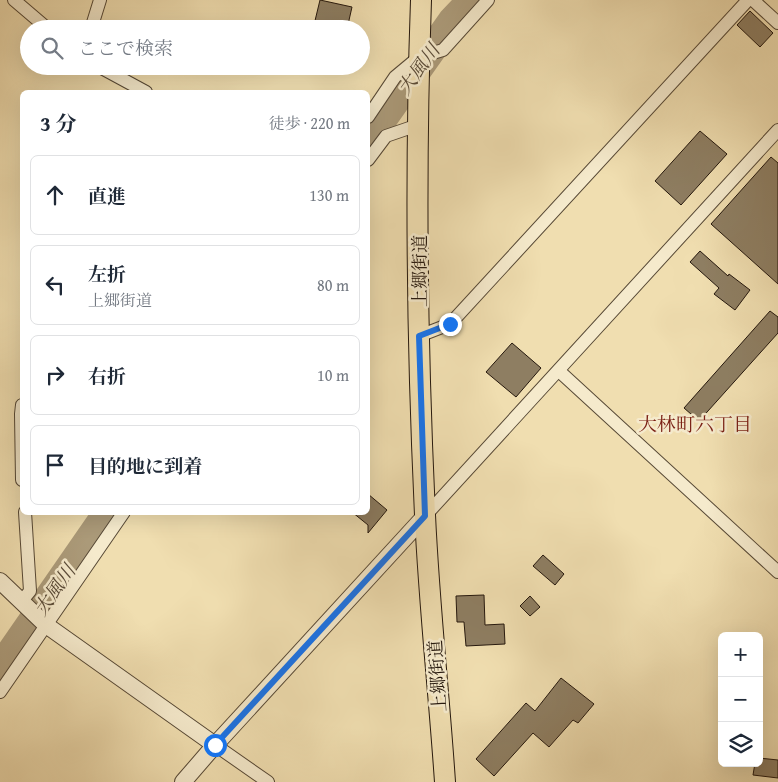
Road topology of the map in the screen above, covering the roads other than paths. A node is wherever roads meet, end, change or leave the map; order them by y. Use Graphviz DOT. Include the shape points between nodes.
graph roads {
  1 [pos="14,0"];
  2 [pos="100,0"];
  3 [pos="421,0"];
  4 [pos="488,0"];
  5 [pos="748,0"];
  6 [pos="753,0"];
  7 [pos="37,20"];
  8 [pos="94,20"];
  9 [pos="778,23"];
  10 [pos="419,57"];
  11 [pos="115,75"];
  12 [pos="142,90"];
  13 [pos="370,113"];
  14 [pos="418,125"];
  15 [pos="778,130"];
  16 [pos="370,157"];
  17 [pos="419,336"];
  18 [pos="559,371"];
  19 [pos="25,515"];
  20 [pos="122,515"];
  21 [pos="425,516"];
  22 [pos="778,572"];
  23 [pos="0,581"];
  24 [pos="21,602"];
  25 [pos="46,625"];
  26 [pos="0,692"];
  27 [pos="215,745"];
  28 [pos="183,782"];
  29 [pos="268,782"];
  30 [pos="445,782"];
  1 -- 7 [label="street"];
  2 -- 8 [label="street"];
  3 -- 10 [label="main road, 上郷街道"];
  4 -- 10 [label="street" via="443,50"];
  5 -- 17 [label="street" via="450,324"];
  6 -- 9 [label="street"];
  10 -- 13 [label="street" via="394,77"];
  10 -- 14 [label="main road, 上郷街道"];
  11 -- 12 [label="street"];
  14 -- 16 [label="street" via="386,136"];
  14 -- 17 [label="main road, 上郷街道"];
  15 -- 18 [label="street"];
  17 -- 21 [label="main road, 上郷街道"];
  18 -- 21 [label="street"];
  18 -- 22 [label="street"];
  19 -- 24 [label="street" via="30,591"];
  20 -- 25 [label="street"];
  21 -- 27 [label="street"];
  21 -- 30 [label="main road, 上郷街道"];
  23 -- 24 [label="street"];
  24 -- 25 [label="street"];
  25 -- 26 [label="street"];
  25 -- 27 [label="street"];
  27 -- 28 [label="street"];
  27 -- 29 [label="street"];
}
